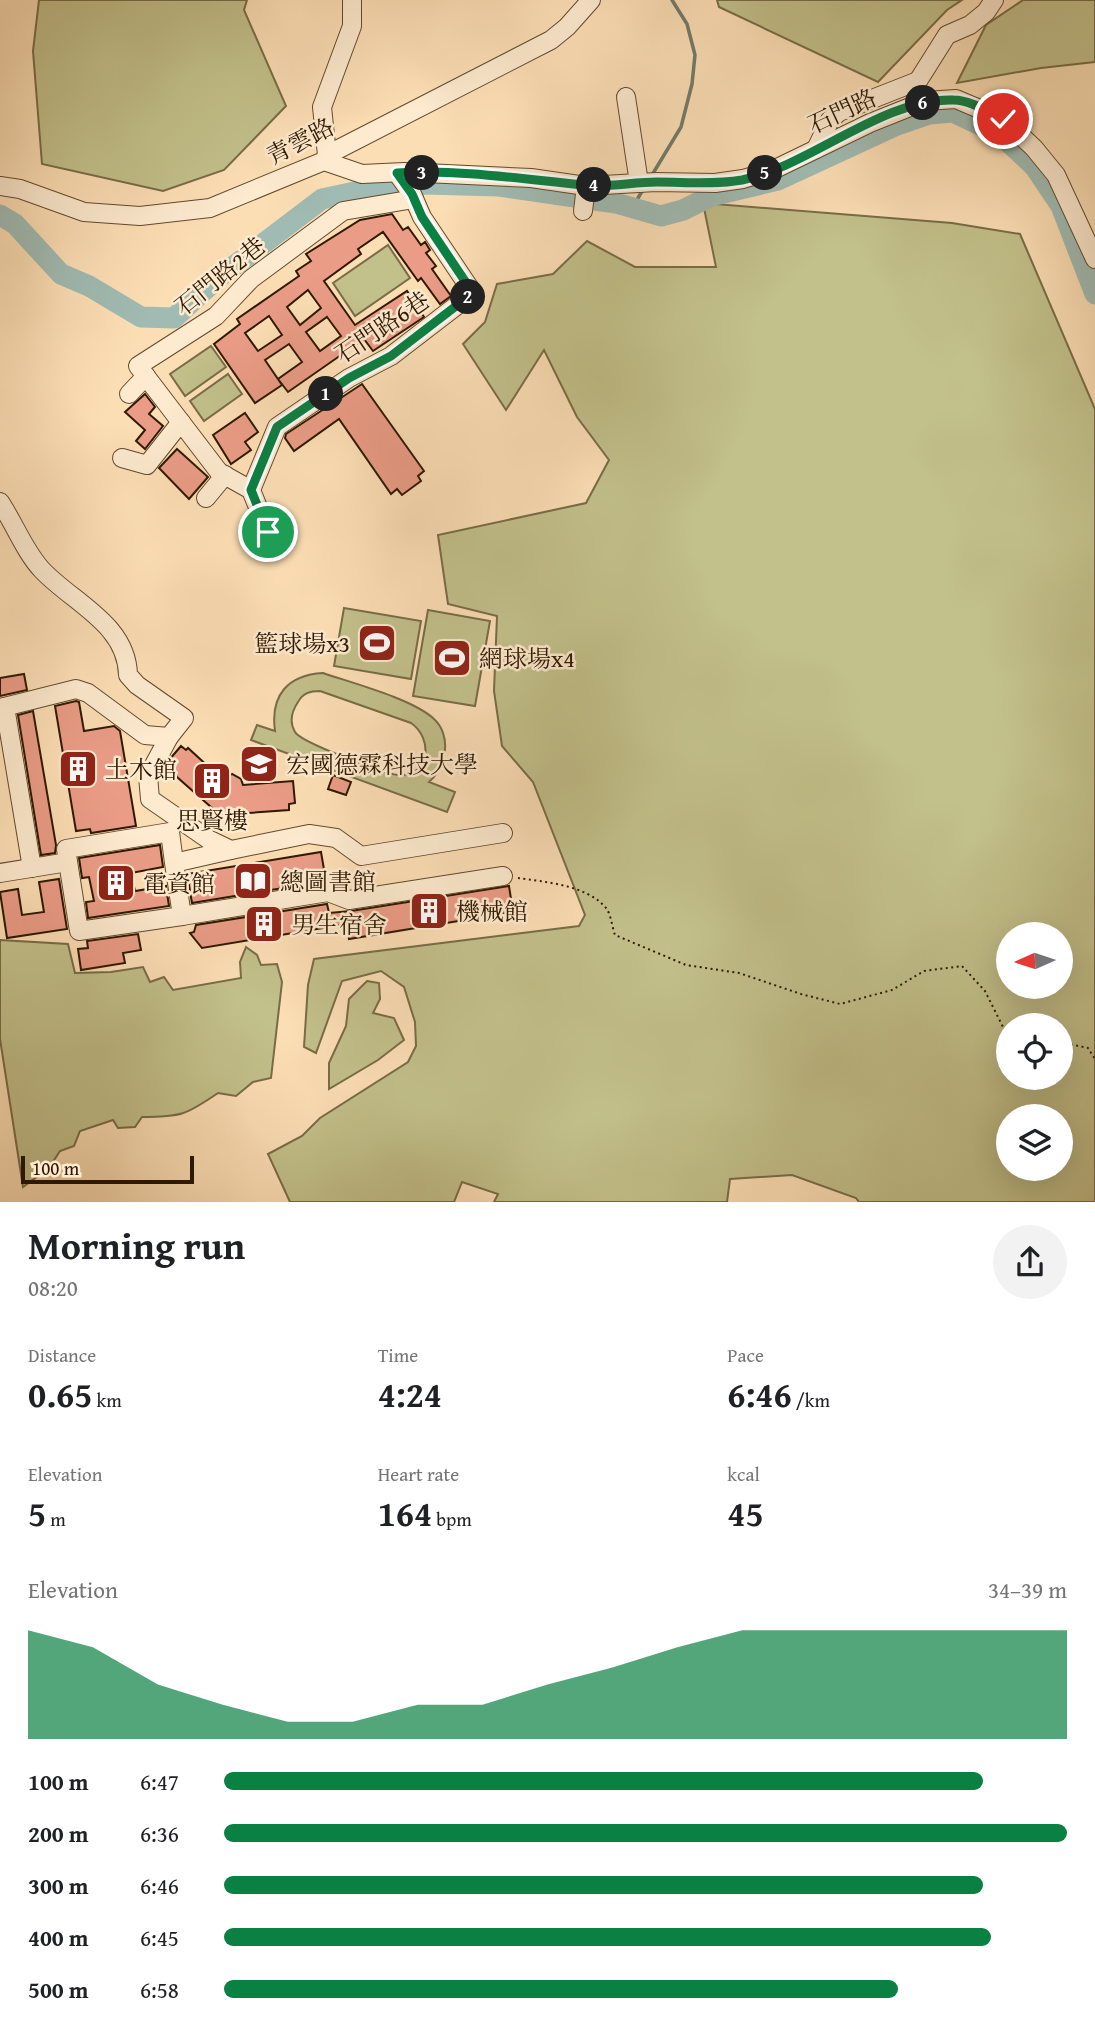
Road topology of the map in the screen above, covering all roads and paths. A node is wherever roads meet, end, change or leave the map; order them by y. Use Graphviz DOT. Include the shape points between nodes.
graph roads {
  1 [pos="352,0"];
  2 [pos="591,0"];
  3 [pos="994,0"];
  4 [pos="626,97"];
  5 [pos="816,149"];
  6 [pos="326,158"];
  7 [pos="397,173"];
  8 [pos="648,182"];
  9 [pos="586,186"];
  10 [pos="0,187"];
  11 [pos="413,196"];
  12 [pos="583,211"];
  13 [pos="1095,259"];
  14 [pos="146,376"];
  15 [pos="129,394"];
  16 [pos="181,422"];
  17 [pos="122,458"];
  18 [pos="225,475"];
  19 [pos="251,490"];
  20 [pos="206,498"];
  21 [pos="0,502"];
  22 [pos="268,532"];
  23 [pos="3,707"];
  24 [pos="169,737"];
  25 [pos="503,833"];
  26 [pos="231,850"];
  27 [pos="68,862"];
  28 [pos="174,863"];
  29 [pos="32,868"];
  30 [pos="0,873"];
  31 [pos="503,876"];
  32 [pos="182,916"];
  33 [pos="996,1013"];
  34 [pos="1073,1045"];
  35 [pos="1095,1059"];
  1 -- 6 [label="street" via="352,26 323,107"];
  2 -- 6 [label="street, 青雲路" via="551,40"];
  3 -- 5 [label="street" via="978,18 947,35 918,81 839,113 830,120"];
  4 -- 8 [label="street"];
  5 -- 8 [label="street, 石門路" via="743,179"];
  5 -- 13 [label="street, 石門路" via="925,102 956,100 981,109 1003,119 1056,175"];
  6 -- 7 [label="street, 石門路" via="362,174"];
  6 -- 10 [label="street, 青雲路" via="210,208 140,216 84,212 20,189"];
  7 -- 9 [label="street, 石門路" via="531,178"];
  7 -- 11 [label="street"];
  8 -- 9 [label="street, 石門路"];
  9 -- 12 [label="street"];
  11 -- 14 [label="street, 石門路2巷" via="343,211 251,279 216,316 138,366"];
  11 -- 19 [label="street, 石門路6巷" via="473,293 391,356 349,378 277,427"];
  14 -- 15 [label="street"];
  14 -- 16 [label="street"];
  16 -- 17 [label="street" via="147,465"];
  16 -- 18 [label="street"];
  18 -- 19 [label="street"];
  18 -- 20 [label="street"];
  19 -- 22 [label="street"];
  21 -- 24 [label="street" via="41,569 104,623 122,645 128,675 184,718"];
  23 -- 24 [label="street" via="76,690 88,693 145,735"];
  23 -- 29 [label="street"];
  24 -- 26 [label="street" via="148,776 150,799"];
  25 -- 26 [label="street" via="361,856 336,838 309,834"];
  26 -- 28 [label="street"];
  27 -- 28 [label="street" via="66,849 170,832"];
  27 -- 29 [label="street"];
  27 -- 32 [label="street" via="79,931"];
  28 -- 32 [label="street"];
  29 -- 30 [label="street"];
  31 -- 32 [label="street" via="349,900 328,892"];
  31 -- 33 [label="path" via="562,885 588,896 607,909 614,935 686,965 738,973 840,1004 892,990 924,971 962,966 985,991"];
  34 -- 35 [label="path" via="1088,1048"];
}
